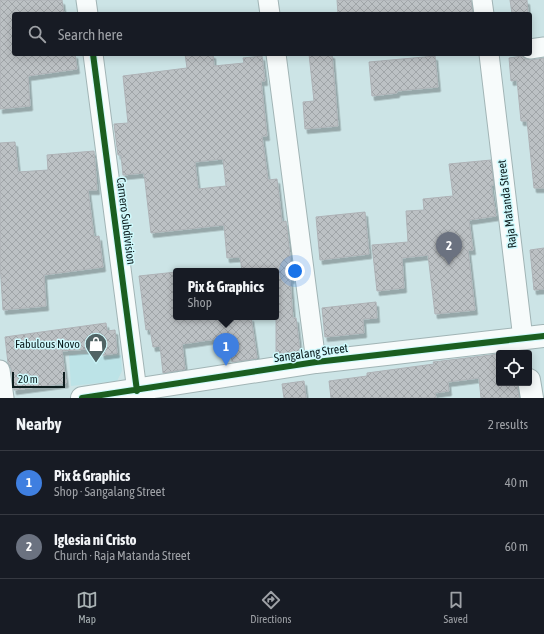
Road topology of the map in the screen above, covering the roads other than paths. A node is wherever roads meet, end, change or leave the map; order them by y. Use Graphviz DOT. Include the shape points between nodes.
graph roads {
  1 [pos="86,0"];
  2 [pos="268,0"];
  3 [pos="482,0"];
  4 [pos="88,12"];
  5 [pos="270,12"];
  6 [pos="484,12"];
  7 [pos="544,47"];
  8 [pos="532,49"];
  9 [pos="93,56"];
  10 [pos="276,56"];
  11 [pos="493,56"];
  12 [pos="531,343"];
  13 [pos="316,362"];
  14 [pos="0,370"];
  15 [pos="530,386"];
  16 [pos="137,390"];
  17 [pos="4,398"];
  18 [pos="82,398"];
  19 [pos="532,398"];
  1 -- 4 [label="street"];
  2 -- 5 [label="street"];
  3 -- 6 [label="street"];
  7 -- 8 [label="street"];
  9 -- 16 [label="street, Carnero Subdivision"];
  10 -- 13 [label="street"];
  11 -- 12 [label="street, Raja Matanda Street"];
  12 -- 13 [label="street, Sangalang Street"];
  13 -- 16 [label="street, Sangalang Street"];
  14 -- 17 [label="street"];
  15 -- 19 [label="street"];
  16 -- 18 [label="street, Sangalang Street"];
}
